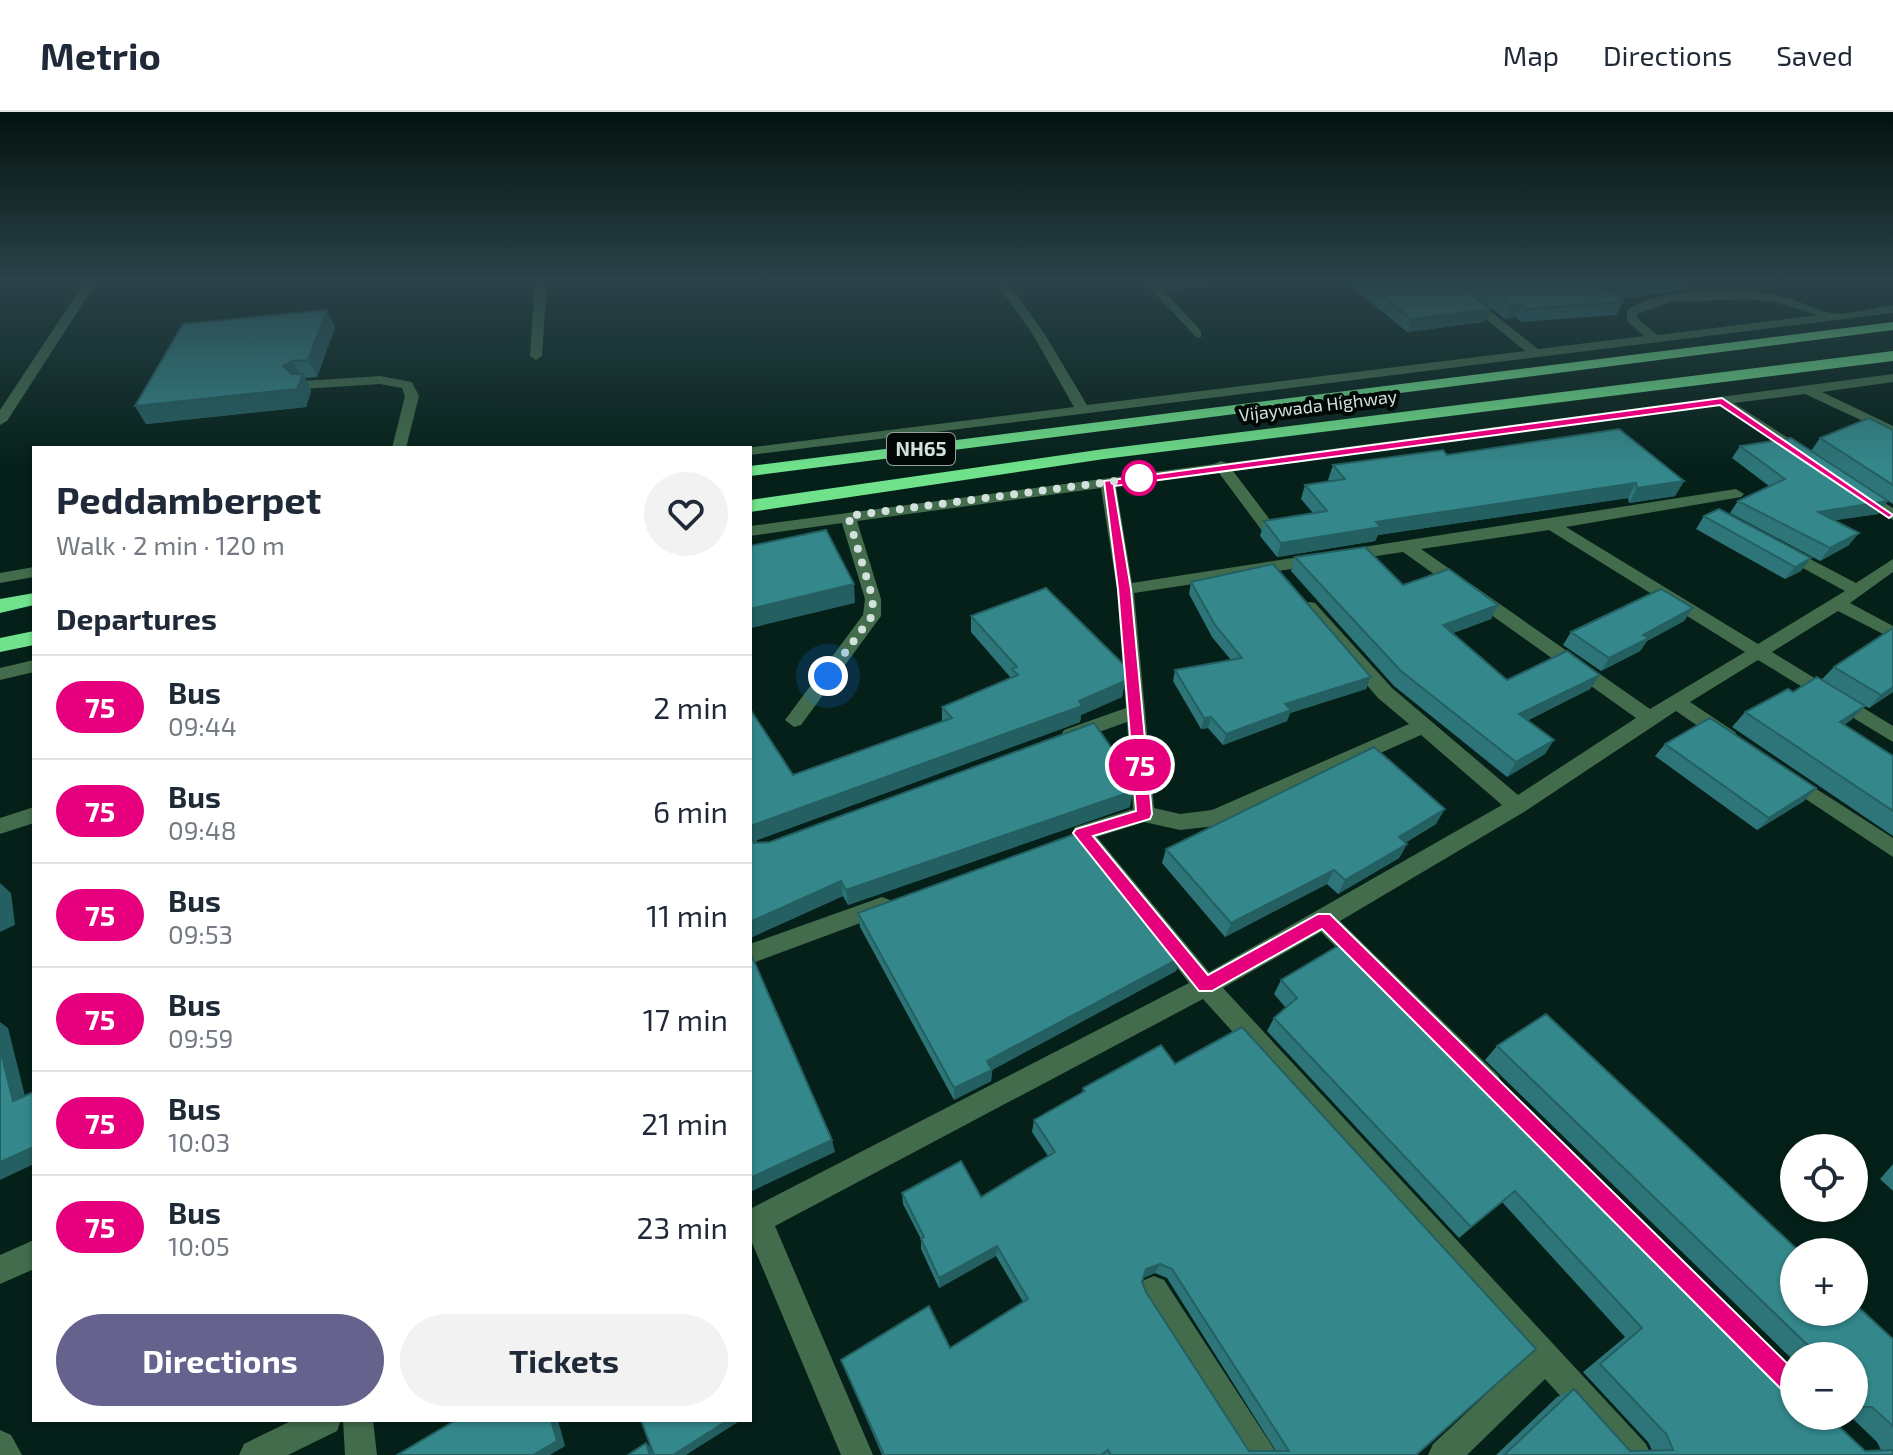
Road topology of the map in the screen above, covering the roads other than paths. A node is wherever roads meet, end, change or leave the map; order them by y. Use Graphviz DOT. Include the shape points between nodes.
graph roads {
  1 [pos="51,343"];
  2 [pos="537,343"];
  3 [pos="1044,343"];
  4 [pos="1522,343"];
  5 [pos="1611,343"];
  6 [pos="1762,343"];
  7 [pos="1535,353"];
  8 [pos="536,356"];
  9 [pos="1893,356"];
  10 [pos="1893,378"];
  11 [pos="302,385"];
  12 [pos="1808,390"];
  13 [pos="1722,402"];
  14 [pos="1081,407"];
  15 [pos="0,421"];
  16 [pos="1893,431"];
  17 [pos="400,446"];
  18 [pos="752,451"];
  19 [pos="1816,463"];
  20 [pos="1221,465"];
  21 [pos="752,471"];
  22 [pos="1108,483"];
  23 [pos="1855,489"];
  24 [pos="1736,494"];
  25 [pos="1691,502"];
  26 [pos="752,506"];
  27 [pos="1893,515"];
  28 [pos="848,516"];
  29 [pos="1718,517"];
  30 [pos="1553,526"];
  31 [pos="1269,529"];
  32 [pos="752,531"];
  33 [pos="1404,545"];
  34 [pos="1774,546"];
  35 [pos="1272,564"];
  36 [pos="1893,564"];
  37 [pos="32,572"];
  38 [pos="0,578"];
  39 [pos="1125,589"];
  40 [pos="1847,597"];
  41 [pos="32,599"];
  42 [pos="0,606"];
  43 [pos="1893,633"];
  44 [pos="32,638"];
  45 [pos="0,645"];
  46 [pos="1758,654"];
  47 [pos="32,666"];
  48 [pos="0,674"];
  49 [pos="1678,703"];
  50 [pos="1135,712"];
  51 [pos="1650,718"];
  52 [pos="794,720"];
  53 [pos="1423,726"];
  54 [pos="1893,735"];
  55 [pos="1046,745"];
  56 [pos="1741,746"];
  57 [pos="1767,763"];
  58 [pos="1517,806"];
  59 [pos="1144,814"];
  60 [pos="32,816"];
  61 [pos="0,826"];
  62 [pos="1893,849"];
  63 [pos="909,896"];
  64 [pos="1324,920"];
  65 [pos="752,953"];
  66 [pos="1206,986"];
  67 [pos="1503,1097"];
  68 [pos="755,1222"];
  69 [pos="32,1255"];
  70 [pos="0,1270"];
  71 [pos="1154,1290"];
  72 [pos="1546,1358"];
  73 [pos="322,1422"];
  74 [pos="358,1422"];
  75 [pos="0,1446"];
  76 [pos="6,1455"];
  77 [pos="255,1455"];
  78 [pos="361,1455"];
  79 [pos="857,1455"];
  80 [pos="1262,1455"];
  81 [pos="1444,1455"];
  82 [pos="1635,1455"];
  1 -- 15 [label="street"];
  2 -- 8 [label="street"];
  3 -- 14 [label="street"];
  4 -- 7 [label="street"];
  5 -- 7 [label="street"];
  6 -- 21 [label="highway, Vijaywada Highway / NH65"];
  7 -- 14 [label="street"];
  9 -- 26 [label="highway, Vijaywada Highway / NH65" via="1104,454"];
  10 -- 12 [label="street"];
  11 -- 17 [label="street" via="380,380 407,385 412,396"];
  12 -- 13 [label="street"];
  12 -- 16 [label="street"];
  13 -- 19 [label="street"];
  13 -- 20 [label="street"];
  14 -- 18 [label="street"];
  20 -- 22 [label="street"];
  20 -- 31 [label="street"];
  22 -- 28 [label="street"];
  22 -- 39 [label="street"];
  23 -- 27 [label="street"];
  24 -- 25 [label="street"];
  25 -- 29 [label="street"];
  25 -- 30 [label="street"];
  28 -- 32 [label="street"];
  28 -- 52 [label="street" via="873,599 872,616"];
  30 -- 33 [label="street"];
  30 -- 46 [label="street"];
  33 -- 35 [label="street"];
  33 -- 51 [label="street"];
  34 -- 40 [label="street"];
  35 -- 39 [label="street"];
  35 -- 53 [label="street" via="1385,693"];
  36 -- 40 [label="street"];
  37 -- 38 [label="street"];
  39 -- 50 [label="street"];
  40 -- 43 [label="street"];
  40 -- 46 [label="street"];
  41 -- 42 [label="highway"];
  44 -- 45 [label="highway"];
  46 -- 49 [label="street"];
  46 -- 54 [label="street"];
  47 -- 48 [label="street"];
  49 -- 51 [label="street"];
  49 -- 56 [label="street"];
  50 -- 55 [label="street"];
  50 -- 59 [label="street"];
  51 -- 58 [label="street"];
  53 -- 58 [label="street"];
  53 -- 59 [label="street" via="1215,818 1180,822"];
  57 -- 62 [label="street"];
  58 -- 64 [label="street"];
  59 -- 66 [label="street" via="1074,836"];
  60 -- 61 [label="street"];
  63 -- 65 [label="street"];
  64 -- 66 [label="street"];
  64 -- 67 [label="street"];
  66 -- 68 [label="street"];
  66 -- 72 [label="street"];
  68 -- 79 [label="street"];
  69 -- 70 [label="street"];
  71 -- 80 [label="street"];
  72 -- 81 [label="street"];
  72 -- 82 [label="street"];
  73 -- 77 [label="street"];
  74 -- 78 [label="street"];
  75 -- 76 [label="street"];
}
